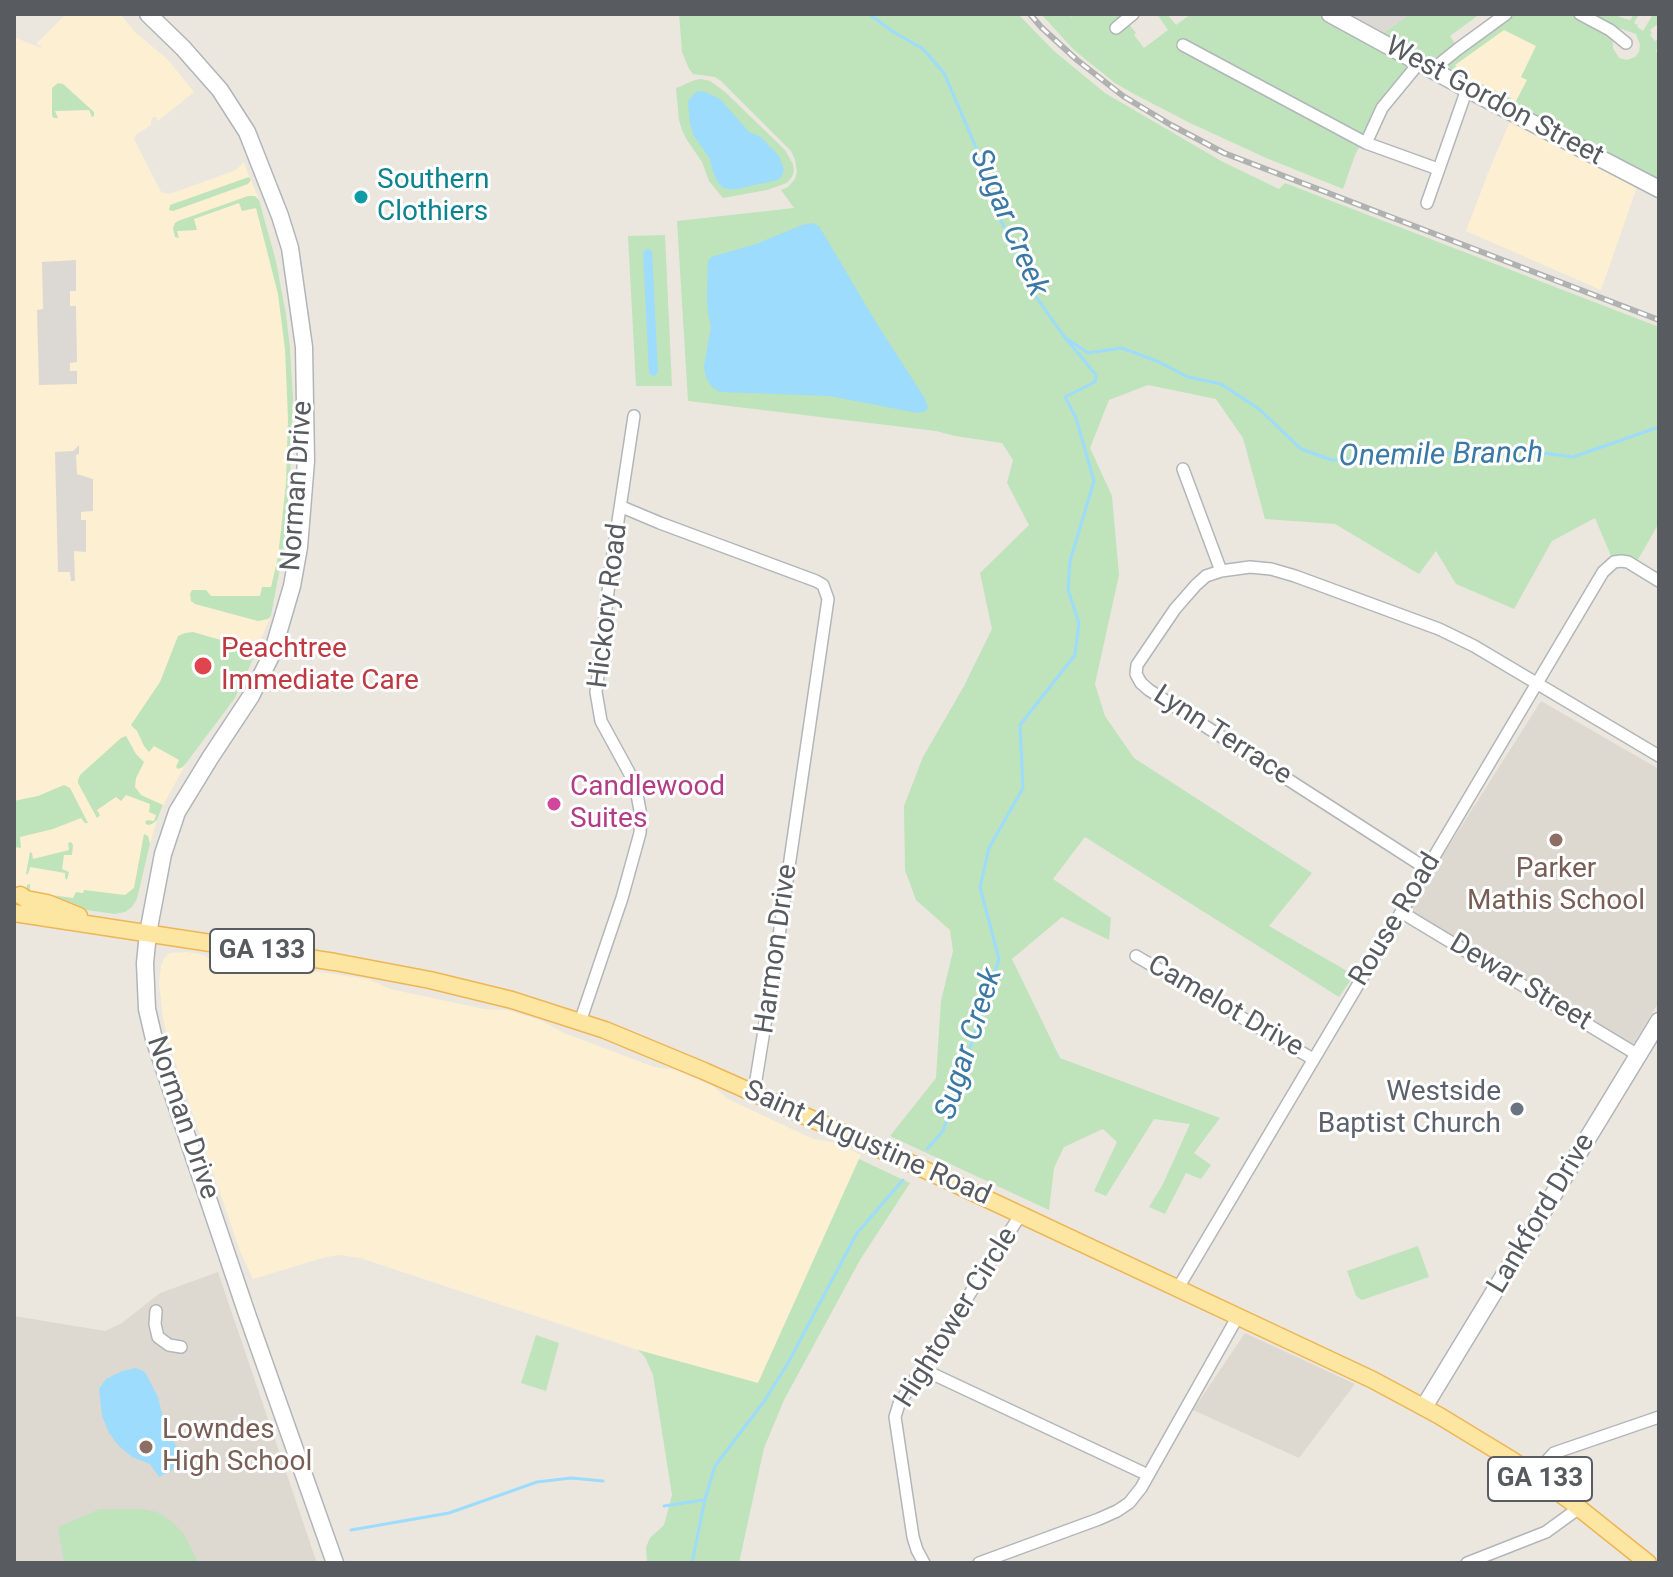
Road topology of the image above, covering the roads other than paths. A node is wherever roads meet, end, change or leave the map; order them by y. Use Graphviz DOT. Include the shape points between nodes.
graph roads {
  1 [pos="148,14"];
  2 [pos="1133,14"];
  3 [pos="1506,14"];
  4 [pos="1580,14"];
  5 [pos="1337,15"];
  6 [pos="1116,28"];
  7 [pos="1626,43"];
  8 [pos="1183,45"];
  9 [pos="1426,66"];
  10 [pos="1467,89"];
  11 [pos="1366,143"];
  12 [pos="1438,169"];
  13 [pos="1659,189"];
  14 [pos="1427,203"];
  15 [pos="634,416"];
  16 [pos="1183,469"];
  17 [pos="622,507"];
  18 [pos="1221,571"];
  19 [pos="1659,581"];
  20 [pos="1538,683"];
  21 [pos="1659,756"];
  22 [pos="798,806"];
  23 [pos="1427,869"];
  24 [pos="20,895"];
  25 [pos="1401,912"];
  26 [pos="14,913"];
  27 [pos="103,926"];
  28 [pos="148,933"];
  29 [pos="1136,956"];
  30 [pos="1659,1021"];
  31 [pos="580,1022"];
  32 [pos="1638,1055"];
  33 [pos="1313,1059"];
  34 [pos="754,1092"];
  35 [pos="1021,1214"];
  36 [pos="1178,1288"];
  37 [pos="156,1311"];
  38 [pos="1238,1316"];
  39 [pos="181,1347"];
  40 [pos="922,1369"];
  41 [pos="1424,1407"];
  42 [pos="1659,1417"];
  43 [pos="1148,1475"];
  44 [pos="1534,1475"];
  45 [pos="1579,1508"];
  46 [pos="335,1563"];
  47 [pos="924,1563"];
  48 [pos="979,1563"];
  49 [pos="1467,1563"];
  50 [pos="1648,1563"];
  1 -- 28 [label="street, Norman Drive" via="224,96 247,132 280,216 290,248 304,347 306,461 299,547 272,654 177,812"];
  2 -- 6 [label="street"];
  3 -- 9 [label="street"];
  4 -- 7 [label="street"];
  5 -- 9 [label="street, West Gordon Street"];
  8 -- 11 [label="street"];
  9 -- 10 [label="street, West Gordon Street"];
  9 -- 11 [label="street" via="1382,108"];
  10 -- 12 [label="street"];
  10 -- 13 [label="street, West Gordon Street"];
  11 -- 12 [label="street"];
  12 -- 14 [label="street"];
  15 -- 17 [label="street, Hickory Road"];
  16 -- 18 [label="street"];
  17 -- 22 [label="street, Hickory Road" via="823,585 828,599"];
  17 -- 31 [label="street, Hickory Road" via="596,692 601,721 636,789 640,833"];
  18 -- 20 [label="street" via="1250,567 1295,576 1439,629"];
  18 -- 23 [label="street, Lynn Terrace" via="1206,576 1175,609 1137,665 1141,683"];
  19 -- 20 [label="street, Rouse Road" via="1628,562 1614,562"];
  20 -- 21 [label="street"];
  20 -- 23 [label="street, Rouse Road"];
  22 -- 34 [label="street, Harmon Drive"];
  23 -- 25 [label="street, Rouse Road"];
  24 -- 27 [label="main road"];
  25 -- 32 [label="street, Dewar Street"];
  25 -- 33 [label="street, Rouse Road"];
  26 -- 27 [label="main road, Saint Augustine Road / GA 133"];
  27 -- 28 [label="main road, Saint Augustine Road / GA 133"];
  28 -- 31 [label="main road, Saint Augustine Road / GA 133" via="430,980"];
  28 -- 46 [label="street, Norman Drive" via="145,986 154,1039"];
  29 -- 33 [label="street, Camelot Drive"];
  30 -- 32 [label="street, Lankford Drive"];
  31 -- 34 [label="main road, Saint Augustine Road / GA 133"];
  32 -- 41 [label="street, Lankford Drive"];
  33 -- 36 [label="street, Rouse Road"];
  34 -- 35 [label="main road, Saint Augustine Road / GA 133"];
  35 -- 36 [label="main road, Saint Augustine Road / GA 133"];
  35 -- 40 [label="street, Hightower Circle"];
  36 -- 38 [label="main road, Saint Augustine Road / GA 133"];
  37 -- 39 [label="street" via="158,1337"];
  38 -- 41 [label="main road, Saint Augustine Road / GA 133"];
  38 -- 43 [label="street"];
  40 -- 43 [label="street"];
  40 -- 47 [label="street, Hightower Circle" via="895,1417 911,1526"];
  41 -- 44 [label="main road, Saint Augustine Road / GA 133"];
  42 -- 44 [label="street" via="1554,1453"];
  43 -- 48 [label="street" via="1117,1511"];
  44 -- 45 [label="main road, Saint Augustine Road / GA 133"];
  45 -- 49 [label="street" via="1546,1532"];
  45 -- 50 [label="main road, Saint Augustine Road / GA 133"];
}
